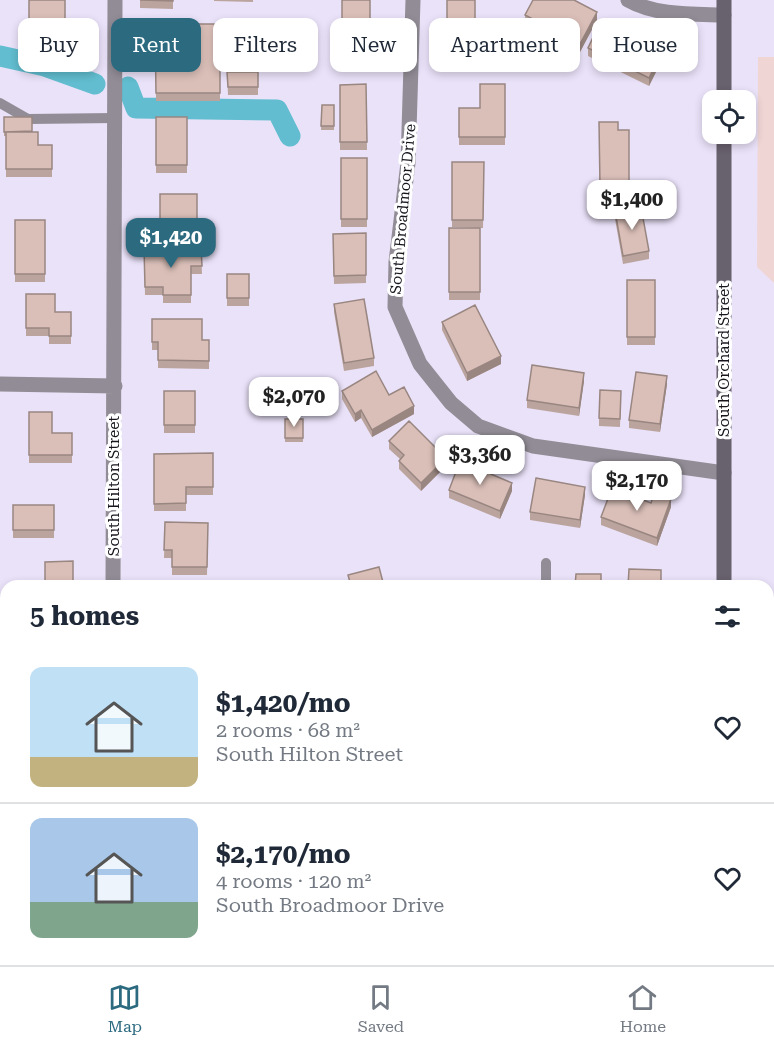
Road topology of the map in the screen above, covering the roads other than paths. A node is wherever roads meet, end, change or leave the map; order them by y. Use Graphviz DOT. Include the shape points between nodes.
graph roads {
  1 [pos="115,0"];
  2 [pos="413,0"];
  3 [pos="628,0"];
  4 [pos="724,7"];
  5 [pos="724,90"];
  6 [pos="0,103"];
  7 [pos="115,118"];
  8 [pos="724,144"];
  9 [pos="0,384"];
  10 [pos="115,386"];
  11 [pos="724,473"];
  12 [pos="546,563"];
  13 [pos="113,580"];
  14 [pos="546,580"];
  15 [pos="724,580"];
  1 -- 7 [label="street, South Hilton Street"];
  2 -- 11 [label="street, South Broadmoor Drive" via="408,163 396,262 395,307 420,364 450,403 478,426 533,446"];
  3 -- 4 [label="street" via="669,12"];
  4 -- 5 [label="main road"];
  6 -- 7 [label="lane" via="27,119"];
  7 -- 10 [label="street, South Hilton Street"];
  8 -- 11 [label="main road, South Orchard Street"];
  9 -- 10 [label="street"];
  10 -- 13 [label="street, South Hilton Street"];
  11 -- 15 [label="main road, South Orchard Street"];
  12 -- 14 [label="lane"];
}
